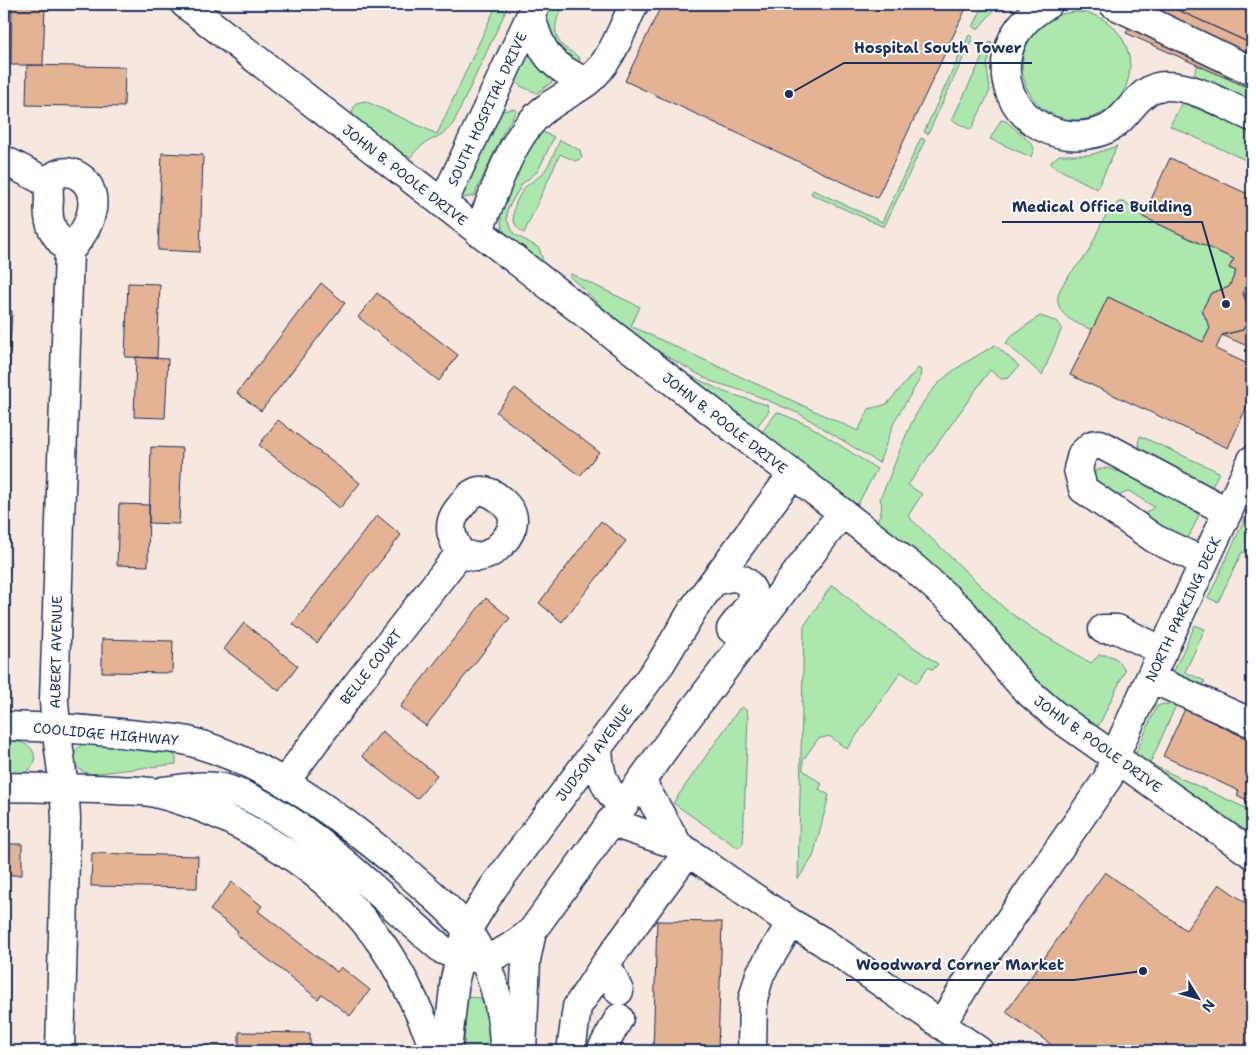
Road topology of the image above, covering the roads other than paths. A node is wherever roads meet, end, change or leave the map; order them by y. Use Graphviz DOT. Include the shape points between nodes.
graph roads {
  1 [pos="185,4"];
  2 [pos="634,4"];
  3 [pos="1048,4"];
  4 [pos="1113,4"];
  5 [pos="534,10"];
  6 [pos="1252,71"];
  7 [pos="586,82"];
  8 [pos="1252,117"];
  9 [pos="4,160"];
  10 [pos="50,184"];
  11 [pos="442,203"];
  12 [pos="478,232"];
  13 [pos="69,252"];
  14 [pos="1252,460"];
  15 [pos="792,475"];
  16 [pos="1228,512"];
  17 [pos="841,514"];
  18 [pos="460,553"];
  19 [pos="1204,562"];
  20 [pos="713,582"];
  21 [pos="1157,664"];
  22 [pos="1252,723"];
  23 [pos="4,726"];
  24 [pos="55,727"];
  25 [pos="670,741"];
  26 [pos="598,746"];
  27 [pos="1114,758"];
  28 [pos="640,781"];
  29 [pos="285,782"];
  30 [pos="4,787"];
  31 [pos="65,787"];
  32 [pos="154,793"];
  33 [pos="616,814"];
  34 [pos="683,848"];
  35 [pos="1252,854"];
  36 [pos="792,923"];
  37 [pos="467,930"];
  38 [pos="532,931"];
  39 [pos="471,958"];
  40 [pos="606,962"];
  41 [pos="619,991"];
  42 [pos="619,1018"];
  43 [pos="941,1025"];
  44 [pos="60,1051"];
  45 [pos="435,1051"];
  46 [pos="447,1051"];
  47 [pos="504,1051"];
  48 [pos="522,1051"];
  49 [pos="574,1051"];
  50 [pos="600,1051"];
  51 [pos="752,1051"];
  52 [pos="978,1051"];
  1 -- 11 [label="street, JOHN B. POOLE DRIVE"];
  2 -- 7 [label="street" via="607,60"];
  3 -- 8 [label="street" via="1027,17 1012,40 1005,64 1008,87 1034,124 1055,134 1082,136 1108,128 1128,112 1138,98 1151,89 1165,86 1186,88"];
  4 -- 6 [label="street"];
  5 -- 7 [label="street, SOUTH HOSPITAL DRIVE" via="536,36 546,56 562,71"];
  5 -- 11 [label="street, SOUTH HOSPITAL DRIVE"];
  7 -- 12 [label="street" via="544,109 520,138"];
  9 -- 10 [label="street"];
  10 -- 13 [label="street" via="50,221"];
  10 -- 13 [label="street" via="58,175 73,173 81,176 91,188 89,221"];
  11 -- 12 [label="street, JOHN B. POOLE DRIVE"];
  12 -- 15 [label="street, JOHN B. POOLE DRIVE"];
  13 -- 24 [label="street, ALBERT AVENUE"];
  14 -- 16 [label="street, NORTH PARKING DECK"];
  15 -- 17 [label="street, JOHN B. POOLE DRIVE"];
  15 -- 20 [label="street, JUDSON AVENUE"];
  16 -- 19 [label="street, NORTH PARKING DECK"];
  16 -- 19 [label="street" via="1100,444 1092,445 1082,454 1078,469 1084,489 1155,539"];
  17 -- 25 [label="street"];
  17 -- 27 [label="street, JOHN B. POOLE DRIVE" via="939,590 980,631 1025,688 1055,715"];
  18 -- 29 [label="street, BELLE COURT"];
  19 -- 21 [label="street, NORTH PARKING DECK"];
  20 -- 25 [label="street" via="738,577 749,584 753,597 689,686"];
  20 -- 26 [label="street, JUDSON AVENUE" via="661,663"];
  21 -- 22 [label="street"];
  21 -- 27 [label="street, NORTH PARKING DECK"];
  23 -- 24 [label="street, COOLIDGE HIGHWAY"];
  24 -- 29 [label="street, COOLIDGE HIGHWAY" via="190,741 236,757"];
  24 -- 31 [label="street, ALBERT AVENUE"];
  25 -- 28 [label="street"];
  26 -- 33 [label="street" via="602,780"];
  26 -- 37 [label="street, JUDSON AVENUE" via="493,888"];
  27 -- 35 [label="street, JOHN B. POOLE DRIVE"];
  27 -- 43 [label="street, NORTH PARKING DECK" via="1108,778 974,971"];
  28 -- 33 [label="street"];
  28 -- 34 [label="street"];
  29 -- 37 [label="street, COOLIDGE HIGHWAY" via="377,847"];
  30 -- 31 [label="street"];
  31 -- 32 [label="street"];
  31 -- 44 [label="street, ALBERT AVENUE"];
  32 -- 39 [label="street" via="195,787 225,788 273,811 336,856 443,950"];
  32 -- 45 [label="street" via="206,809 255,832 317,876 358,915 382,945 416,1000"];
  33 -- 34 [label="street"];
  33 -- 38 [label="street"];
  34 -- 36 [label="street"];
  34 -- 40 [label="street"];
  36 -- 43 [label="street"];
  36 -- 51 [label="street" via="760,974 753,999"];
  37 -- 39 [label="street, JUDSON AVENUE"];
  38 -- 39 [label="street" via="498,955"];
  38 -- 48 [label="street" via="526,960"];
  39 -- 46 [label="street, JUDSON AVENUE"];
  39 -- 47 [label="street" via="496,993"];
  40 -- 41 [label="street"];
  40 -- 49 [label="street" via="577,1007"];
  42 -- 50 [label="street"];
  43 -- 52 [label="street"];
}
